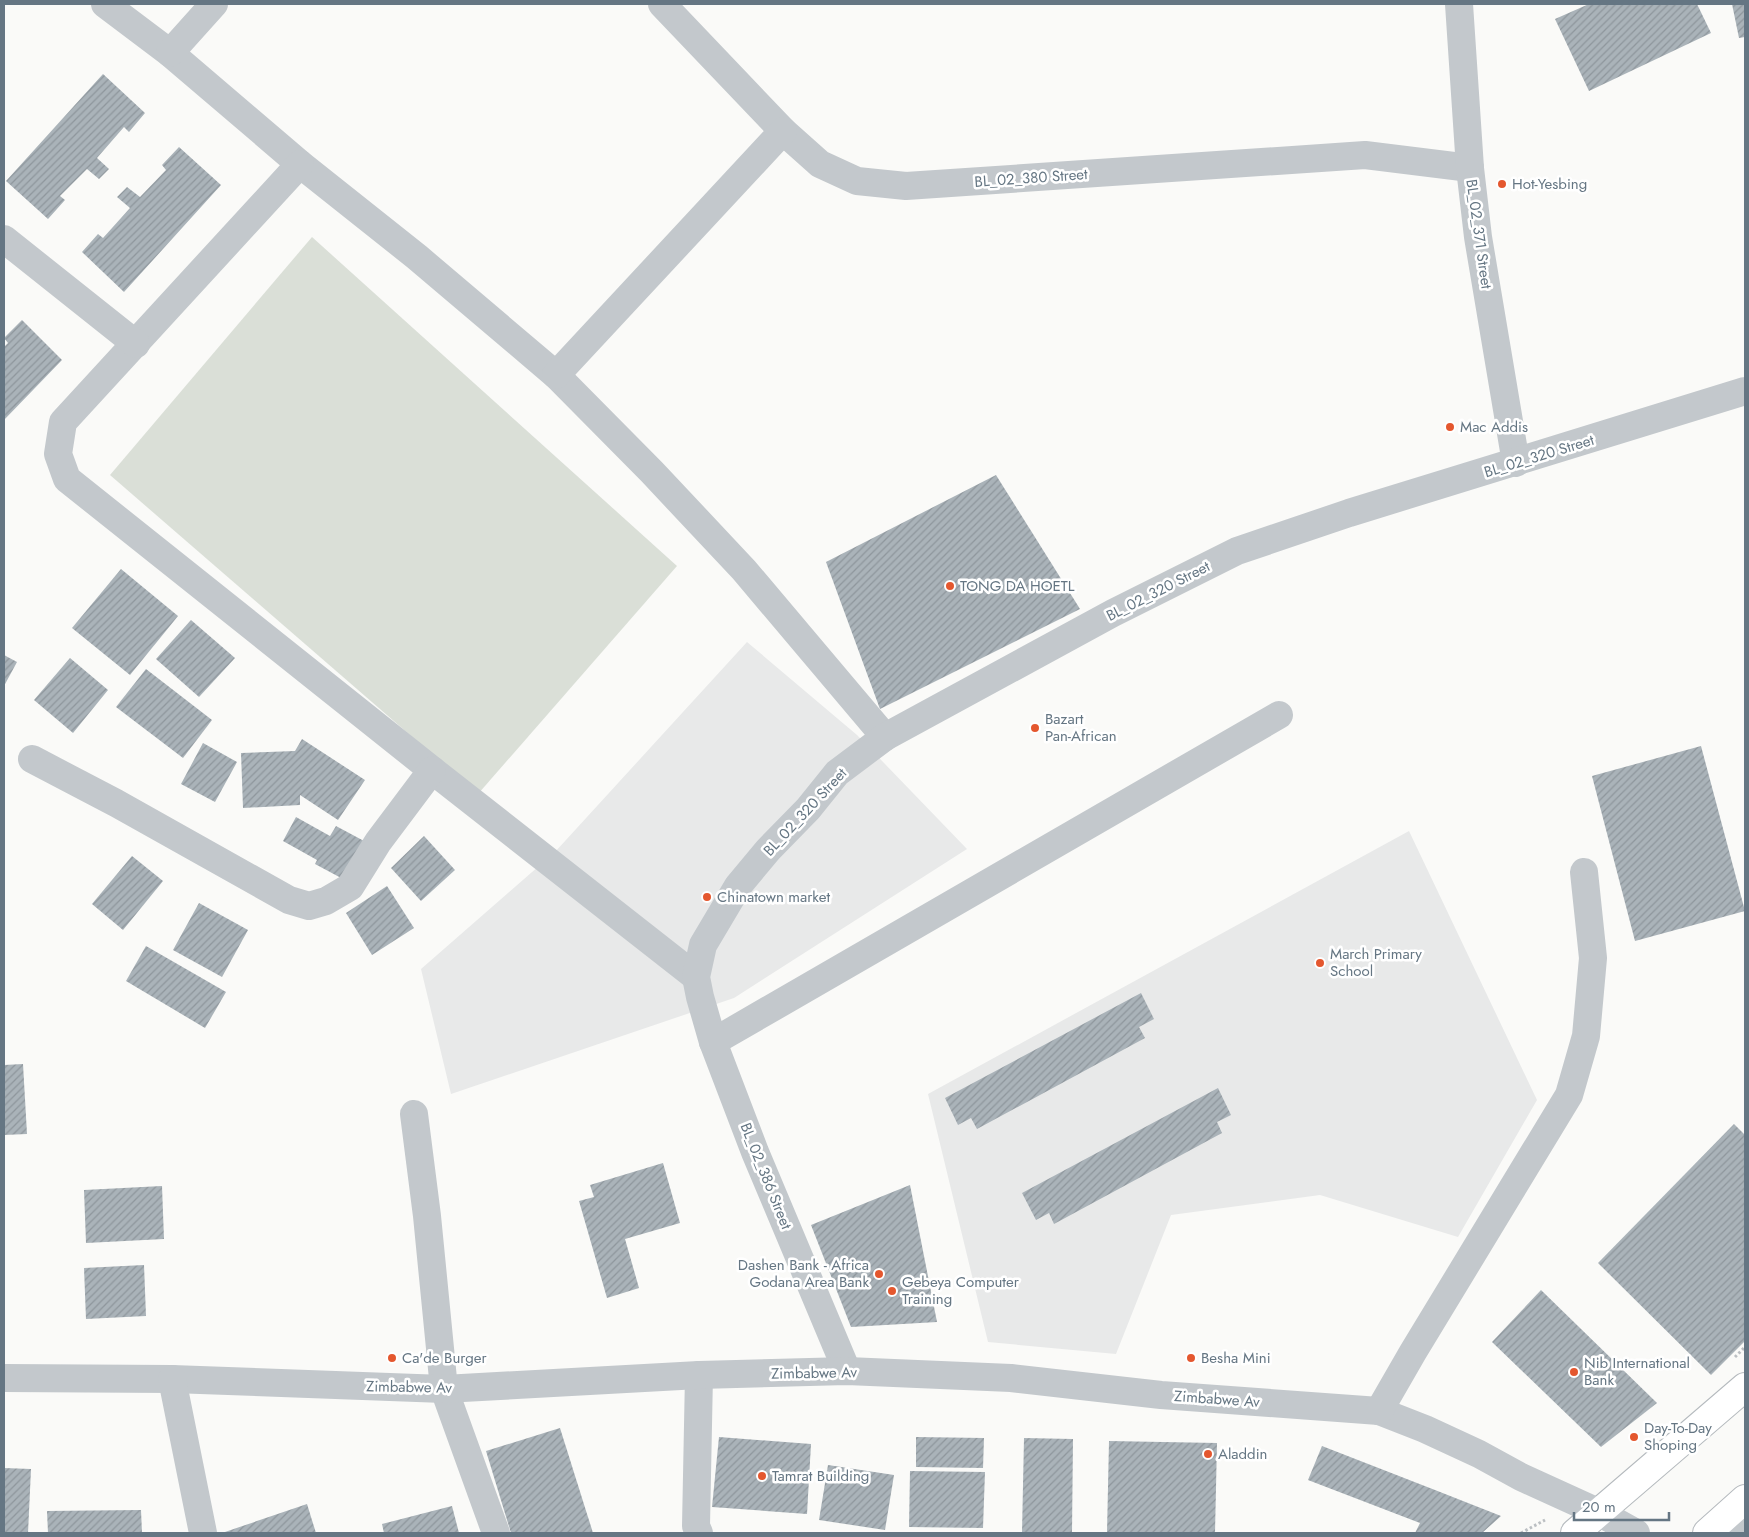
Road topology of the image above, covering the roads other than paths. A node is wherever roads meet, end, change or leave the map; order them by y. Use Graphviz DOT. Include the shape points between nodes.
graph roads {
  1 [pos="105,4"];
  2 [pos="214,4"];
  3 [pos="662,4"];
  4 [pos="1459,4"];
  5 [pos="170,54"];
  6 [pos="782,131"];
  7 [pos="300,164"];
  8 [pos="1470,168"];
  9 [pos="4,239"];
  10 [pos="136,344"];
  11 [pos="556,376"];
  12 [pos="1745,391"];
  13 [pos="1516,463"];
  14 [pos="1280,714"];
  15 [pos="885,737"];
  16 [pos="32,759"];
  17 [pos="432,770"];
  18 [pos="1584,872"];
  19 [pos="696,977"];
  20 [pos="713,1042"];
  21 [pos="414,1114"];
  22 [pos="847,1371"];
  23 [pos="699,1375"];
  24 [pos="4,1378"];
  25 [pos="172,1379"];
  26 [pos="1745,1387"];
  27 [pos="444,1389"];
  28 [pos="1379,1411"];
  29 [pos="1745,1499"];
  30 [pos="1600,1513"];
  31 [pos="1711,1530"];
  32 [pos="1745,1532"];
  33 [pos="203,1533"];
  34 [pos="496,1533"];
  35 [pos="699,1533"];
  36 [pos="1574,1533"];
  37 [pos="1636,1533"];
  1 -- 5 [label="street"];
  2 -- 5 [label="street"];
  3 -- 6 [label="street, BL_02_380 Street"];
  4 -- 8 [label="street, BL_02_371 Street"];
  5 -- 7 [label="street"];
  6 -- 8 [label="street, BL_02_380 Street" via="820,164 857,181 906,186 1365,155"];
  6 -- 11 [label="street"];
  7 -- 10 [label="street"];
  7 -- 11 [label="street" via="417,257"];
  8 -- 13 [label="street, BL_02_371 Street" via="1478,238"];
  9 -- 10 [label="street"];
  10 -- 17 [label="street" via="63,422 58,454 67,479"];
  11 -- 15 [label="street" via="744,570"];
  12 -- 13 [label="street, BL_02_320 Street"];
  13 -- 15 [label="street, BL_02_320 Street" via="1349,513 1238,551 1113,613"];
  14 -- 20 [label="street"];
  15 -- 19 [label="street, BL_02_320 Street" via="837,773 738,886 703,945"];
  16 -- 17 [label="street" via="116,802 289,900 309,906 326,901 350,887 378,842"];
  17 -- 19 [label="street"];
  18 -- 28 [label="street" via="1593,958 1586,1036 1569,1095"];
  19 -- 20 [label="street, BL_02_386 Street"];
  20 -- 22 [label="street, BL_02_386 Street" via="755,1152"];
  21 -- 27 [label="street"];
  22 -- 23 [label="street, Zimbabwe Av"];
  22 -- 28 [label="street, Zimbabwe Av" via="1011,1378 1161,1395"];
  23 -- 27 [label="street, Zimbabwe Av"];
  23 -- 35 [label="street" via="696,1526"];
  24 -- 25 [label="street, Zimbabwe Av"];
  25 -- 27 [label="street, Zimbabwe Av"];
  25 -- 33 [label="street"];
  26 -- 30 [label="main road"];
  27 -- 34 [label="street"];
  28 -- 30 [label="street, Zimbabwe Av" via="1434,1433"];
  29 -- 31 [label="main road"];
  30 -- 36 [label="main road"];
  30 -- 37 [label="street, Zimbabwe Av"];
  31 -- 32 [label="street"];
}
